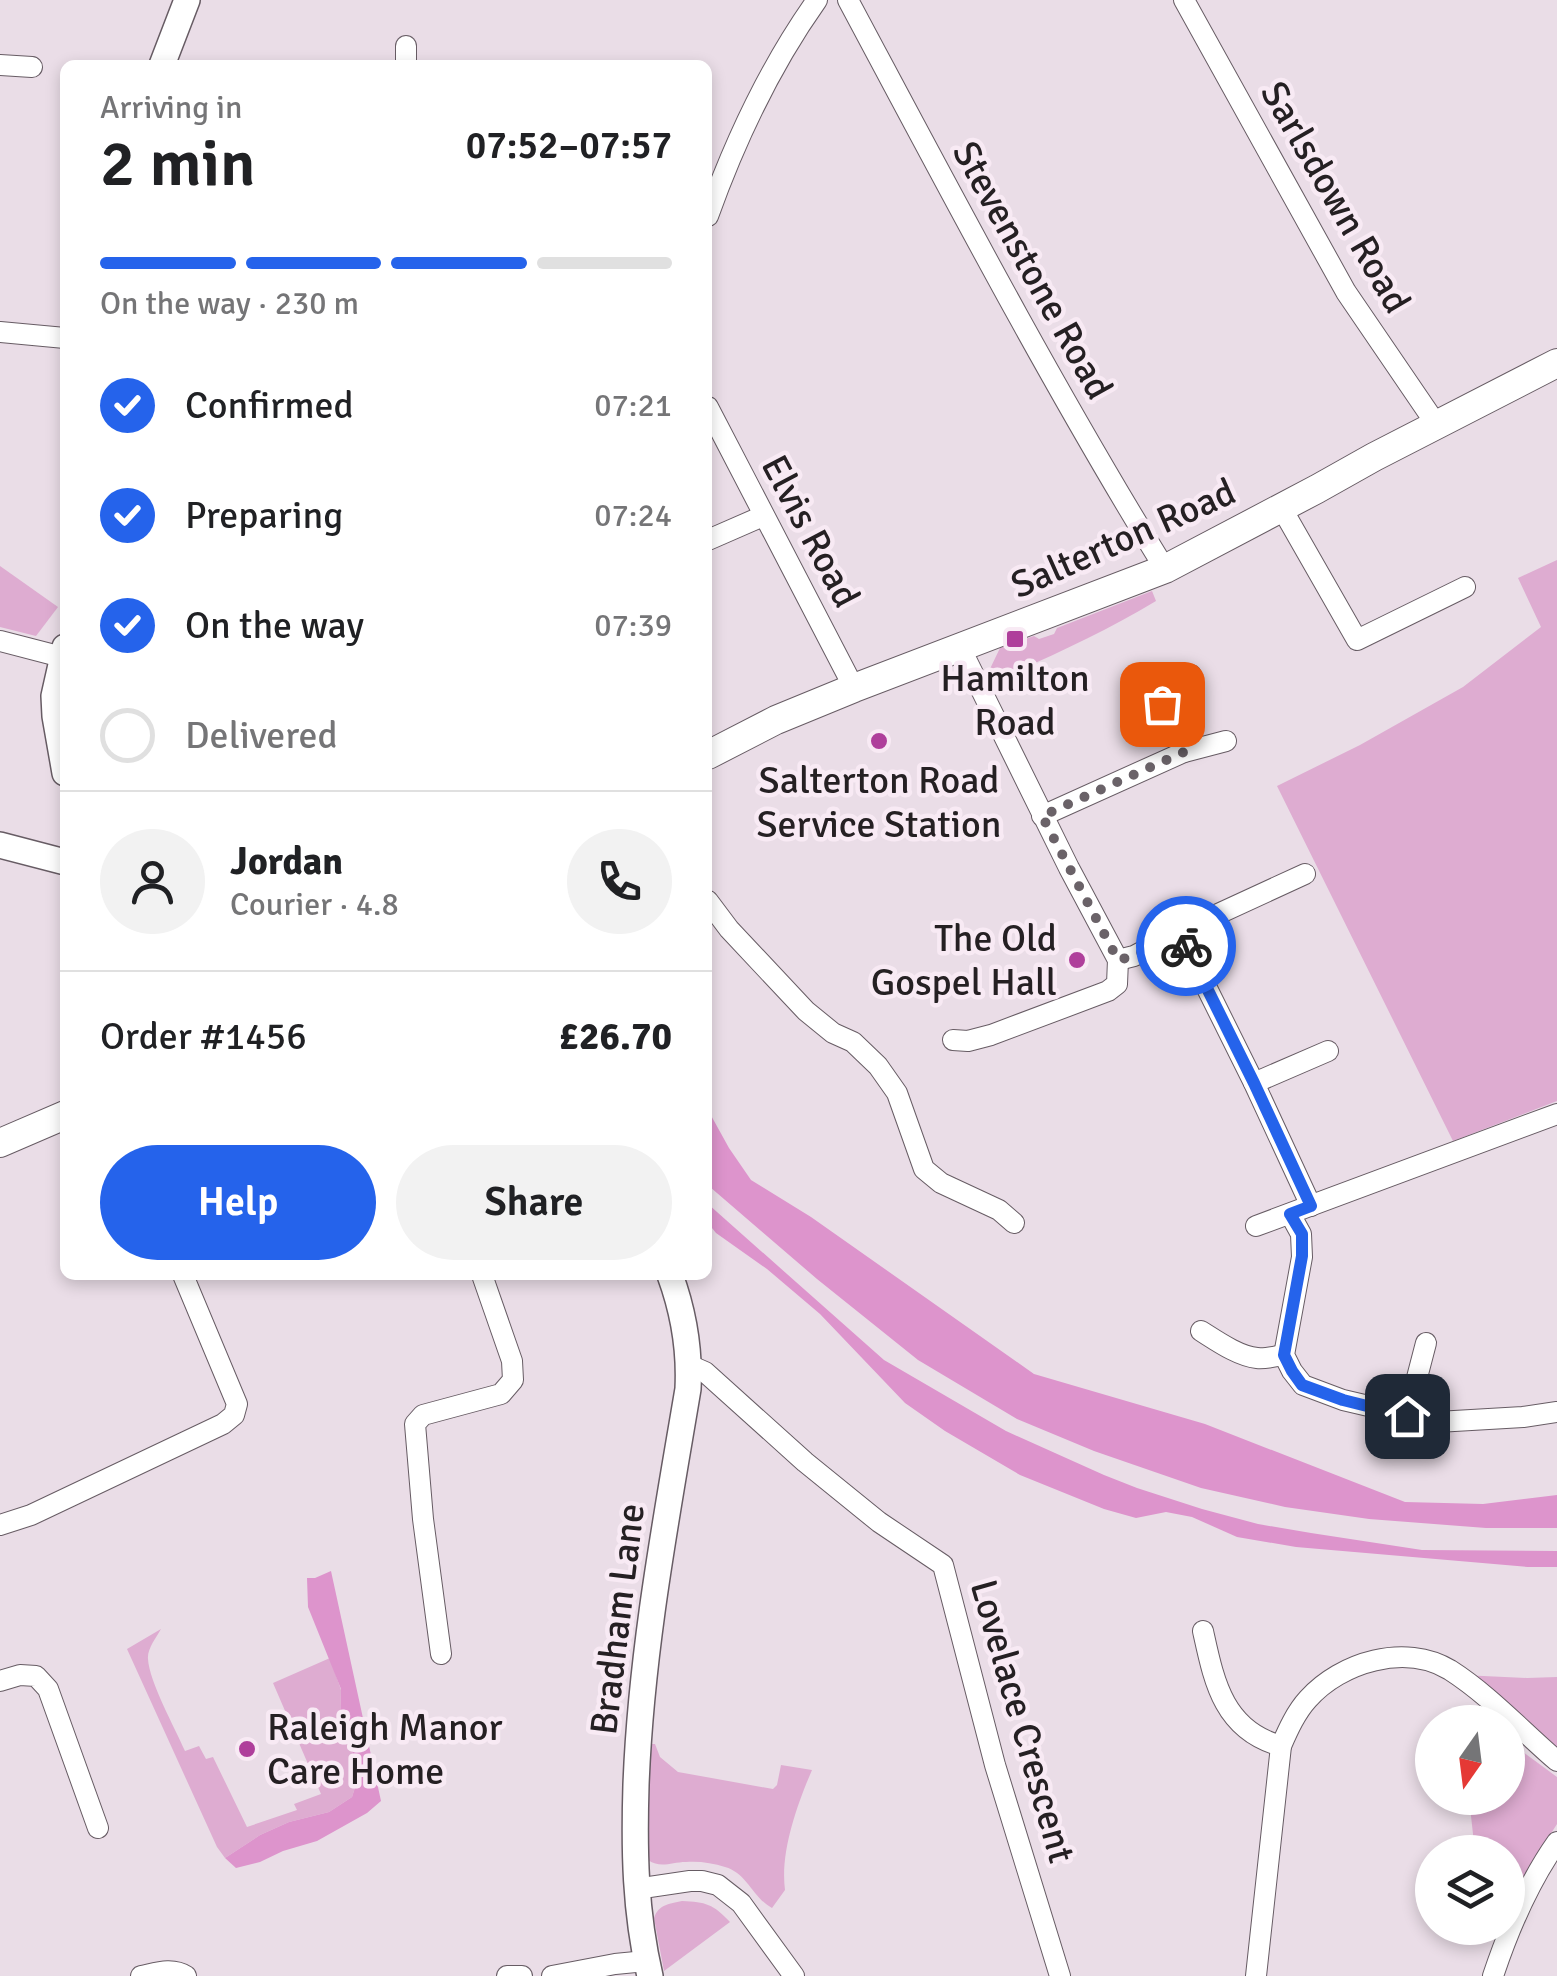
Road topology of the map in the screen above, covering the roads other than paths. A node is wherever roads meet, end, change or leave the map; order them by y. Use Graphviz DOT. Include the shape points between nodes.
graph roads {
  1 [pos="186,0"];
  2 [pos="817,0"];
  3 [pos="848,0"];
  4 [pos="1184,0"];
  5 [pos="164,60"];
  6 [pos="0,65"];
  7 [pos="32,67"];
  8 [pos="712,206"];
  9 [pos="0,332"];
  10 [pos="60,338"];
  11 [pos="1557,363"];
  12 [pos="712,415"];
  13 [pos="1436,424"];
  14 [pos="1281,507"];
  15 [pos="764,516"];
  16 [pos="712,538"];
  17 [pos="1165,569"];
  18 [pos="1465,587"];
  19 [pos="0,641"];
  20 [pos="960,648"];
  21 [pos="60,651"];
  22 [pos="60,670"];
  23 [pos="1191,676"];
  24 [pos="854,688"];
  25 [pos="1226,742"];
  26 [pos="60,748"];
  27 [pos="1184,752"];
  28 [pos="712,753"];
  29 [pos="1042,816"];
  30 [pos="0,845"];
  31 [pos="60,861"];
  32 [pos="1306,874"];
  33 [pos="712,906"];
  34 [pos="1179,932"];
  35 [pos="1118,960"];
  36 [pos="953,1040"];
  37 [pos="1328,1051"];
  38 [pos="1254,1083"];
  39 [pos="60,1116"];
  40 [pos="1555,1121"];
  41 [pos="0,1143"];
  42 [pos="1311,1206"];
  43 [pos="1290,1214"];
  44 [pos="1014,1223"];
  45 [pos="1256,1226"];
  46 [pos="185,1280"];
  47 [pos="484,1280"];
  48 [pos="672,1280"];
  49 [pos="1201,1331"];
  50 [pos="1426,1343"];
  51 [pos="1284,1355"];
  52 [pos="690,1364"];
  53 [pos="1557,1412"];
  54 [pos="1407,1416"];
  55 [pos="0,1525"];
  56 [pos="1203,1630"];
  57 [pos="440,1654"];
  58 [pos="0,1681"];
  59 [pos="1281,1746"];
  60 [pos="1557,1761"];
  61 [pos="98,1828"];
  62 [pos="1557,1842"];
  63 [pos="636,1889"];
  64 [pos="648,1968"];
  65 [pos="141,1976"];
  66 [pos="186,1976"];
  67 [pos="507,1976"];
  68 [pos="522,1976"];
  69 [pos="552,1976"];
  70 [pos="794,1976"];
  71 [pos="1060,1976"];
  72 [pos="1256,1976"];
  73 [pos="1493,1976"];
  1 -- 5 [label="street"];
  2 -- 8 [label="street" via="751,114"];
  3 -- 17 [label="street, Stevenstone Road" via="1028,335"];
  4 -- 13 [label="street, Sarlsdown Road" via="1346,292"];
  6 -- 7 [label="street"];
  9 -- 10 [label="street"];
  11 -- 13 [label="main road, Salterton Road"];
  12 -- 15 [label="street, Elvis Road"];
  13 -- 14 [label="main road, Salterton Road"];
  14 -- 17 [label="main road, Salterton Road"];
  14 -- 18 [label="street" via="1357,640"];
  15 -- 16 [label="street"];
  15 -- 24 [label="street, Elvis Road"];
  17 -- 20 [label="main road, Salterton Road"];
  19 -- 21 [label="street"];
  20 -- 24 [label="main road, Salterton Road"];
  20 -- 29 [label="street"];
  22 -- 26 [label="street" via="54,696"];
  23 -- 27 [label="street" via="1156,691"];
  24 -- 28 [label="main road, Salterton Road"];
  25 -- 27 [label="street"];
  27 -- 29 [label="street"];
  29 -- 35 [label="street"];
  30 -- 31 [label="street"];
  32 -- 34 [label="street"];
  33 -- 44 [label="street" via="806,1011 878,1066 897,1093 924,1168"];
  34 -- 35 [label="street"];
  34 -- 38 [label="street"];
  35 -- 36 [label="street" via="1116,984 1108,991 991,1035"];
  37 -- 38 [label="street"];
  38 -- 42 [label="street"];
  39 -- 41 [label="main road"];
  40 -- 42 [label="street"];
  42 -- 43 [label="street"];
  43 -- 45 [label="street"];
  43 -- 51 [label="street" via="1302,1234 1302,1256"];
  46 -- 55 [label="street" via="228,1379 234,1415"];
  47 -- 57 [label="street" via="513,1380 501,1394 423,1415 415,1424"];
  48 -- 52 [label="street, Bradham Lane"];
  49 -- 51 [label="street" via="1250,1356"];
  50 -- 54 [label="street"];
  51 -- 54 [label="street" via="1302,1385"];
  52 -- 63 [label="street, Bradham Lane" via="644,1673"];
  52 -- 71 [label="street, Lovelace Crescent" via="879,1522 943,1565"];
  53 -- 54 [label="street" via="1437,1422"];
  56 -- 59 [label="street" via="1214,1682 1230,1712 1265,1742"];
  58 -- 61 [label="street" via="36,1676 48,1689"];
  59 -- 60 [label="street" via="1307,1699 1329,1680 1358,1664 1414,1658 1447,1668"];
  59 -- 72 [label="street"];
  62 -- 73 [label="street" via="1506,1934"];
  63 -- 64 [label="street, Bradham Lane"];
  63 -- 70 [label="street" via="690,1881 718,1885 742,1903"];
  64 -- 69 [label="street" via="614,1964"];
  65 -- 66 [label="street"];
  67 -- 68 [label="street"];
}
